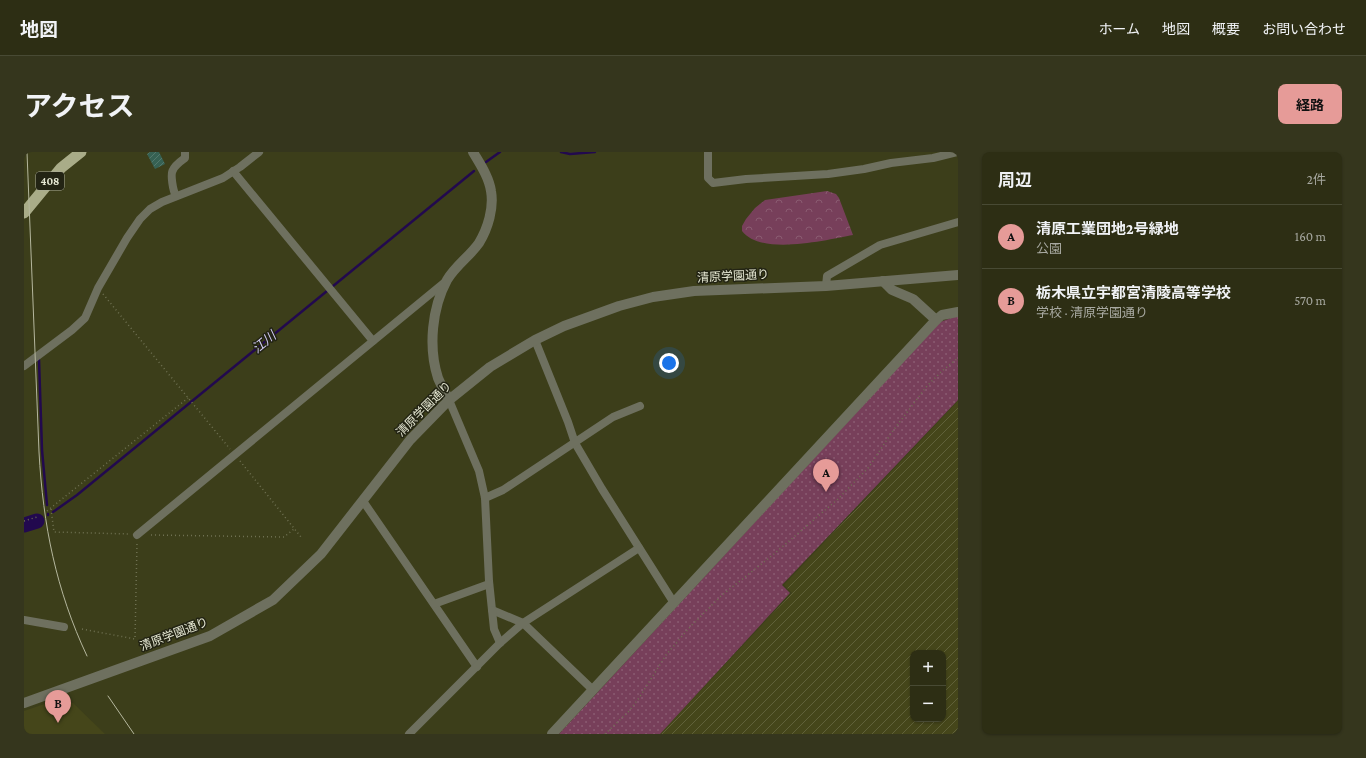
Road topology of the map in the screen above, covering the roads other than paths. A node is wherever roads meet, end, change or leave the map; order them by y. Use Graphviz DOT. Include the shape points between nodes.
graph roads {
  1 [pos="80,152"];
  2 [pos="184,152"];
  3 [pos="259,152"];
  4 [pos="473,152"];
  5 [pos="708,152"];
  6 [pos="957,152"];
  7 [pos="233,171"];
  8 [pos="176,196"];
  9 [pos="24,214"];
  10 [pos="958,222"];
  11 [pos="958,275"];
  12 [pos="447,280"];
  13 [pos="883,281"];
  14 [pos="826,286"];
  15 [pos="958,312"];
  16 [pos="936,320"];
  17 [pos="536,340"];
  18 [pos="373,341"];
  19 [pos="24,366"];
  20 [pos="449,400"];
  21 [pos="640,406"];
  22 [pos="575,443"];
  23 [pos="485,498"];
  24 [pos="363,501"];
  25 [pos="137,535"];
  26 [pos="640,548"];
  27 [pos="489,584"];
  28 [pos="674,603"];
  29 [pos="434,604"];
  30 [pos="492,610"];
  31 [pos="24,620"];
  32 [pos="523,623"];
  33 [pos="64,627"];
  34 [pos="500,643"];
  35 [pos="477,667"];
  36 [pos="593,690"];
  37 [pos="24,703"];
  38 [pos="409,734"];
  39 [pos="552,734"];
  1 -- 9 [label="highway, 408" via="61,168"];
  2 -- 8 [label="street" via="185,158 171,172"];
  3 -- 7 [label="street"];
  4 -- 12 [label="street" via="485,172 491,191 491,209 487,226 478,244 457,265"];
  5 -- 6 [label="street" via="708,178 713,183 828,174"];
  7 -- 8 [label="street" via="223,178"];
  7 -- 18 [label="street"];
  8 -- 19 [label="street" via="150,209 140,219 98,288 85,318"];
  10 -- 14 [label="street" via="880,245 827,276"];
  11 -- 13 [label="street, 清原学園通り"];
  12 -- 18 [label="street"];
  12 -- 20 [label="street" via="435,316 433,335 438,378"];
  13 -- 14 [label="street, 清原学園通り"];
  13 -- 16 [label="street" via="892,290 913,299"];
  14 -- 17 [label="street, 清原学園通り" via="715,289 653,297 592,315"];
  15 -- 16 [label="street" via="942,315"];
  16 -- 28 [label="street"];
  17 -- 20 [label="street, 清原学園通り" via="490,367"];
  17 -- 22 [label="street"];
  18 -- 25 [label="street"];
  20 -- 23 [label="street" via="478,471"];
  20 -- 24 [label="street, 清原学園通り" via="410,440"];
  21 -- 22 [label="street" via="613,417"];
  22 -- 23 [label="street" via="503,490"];
  22 -- 26 [label="street"];
  23 -- 27 [label="street"];
  24 -- 29 [label="street"];
  24 -- 37 [label="street, 清原学園通り" via="321,554 273,600 210,636"];
  26 -- 28 [label="street"];
  26 -- 32 [label="street"];
  27 -- 29 [label="street"];
  27 -- 30 [label="street"];
  28 -- 36 [label="street"];
  29 -- 35 [label="street"];
  30 -- 32 [label="street"];
  30 -- 34 [label="street" via="494,629"];
  31 -- 33 [label="street"];
  32 -- 34 [label="street"];
  32 -- 36 [label="street"];
  34 -- 35 [label="street"];
  35 -- 38 [label="street"];
  36 -- 39 [label="street"];
}
